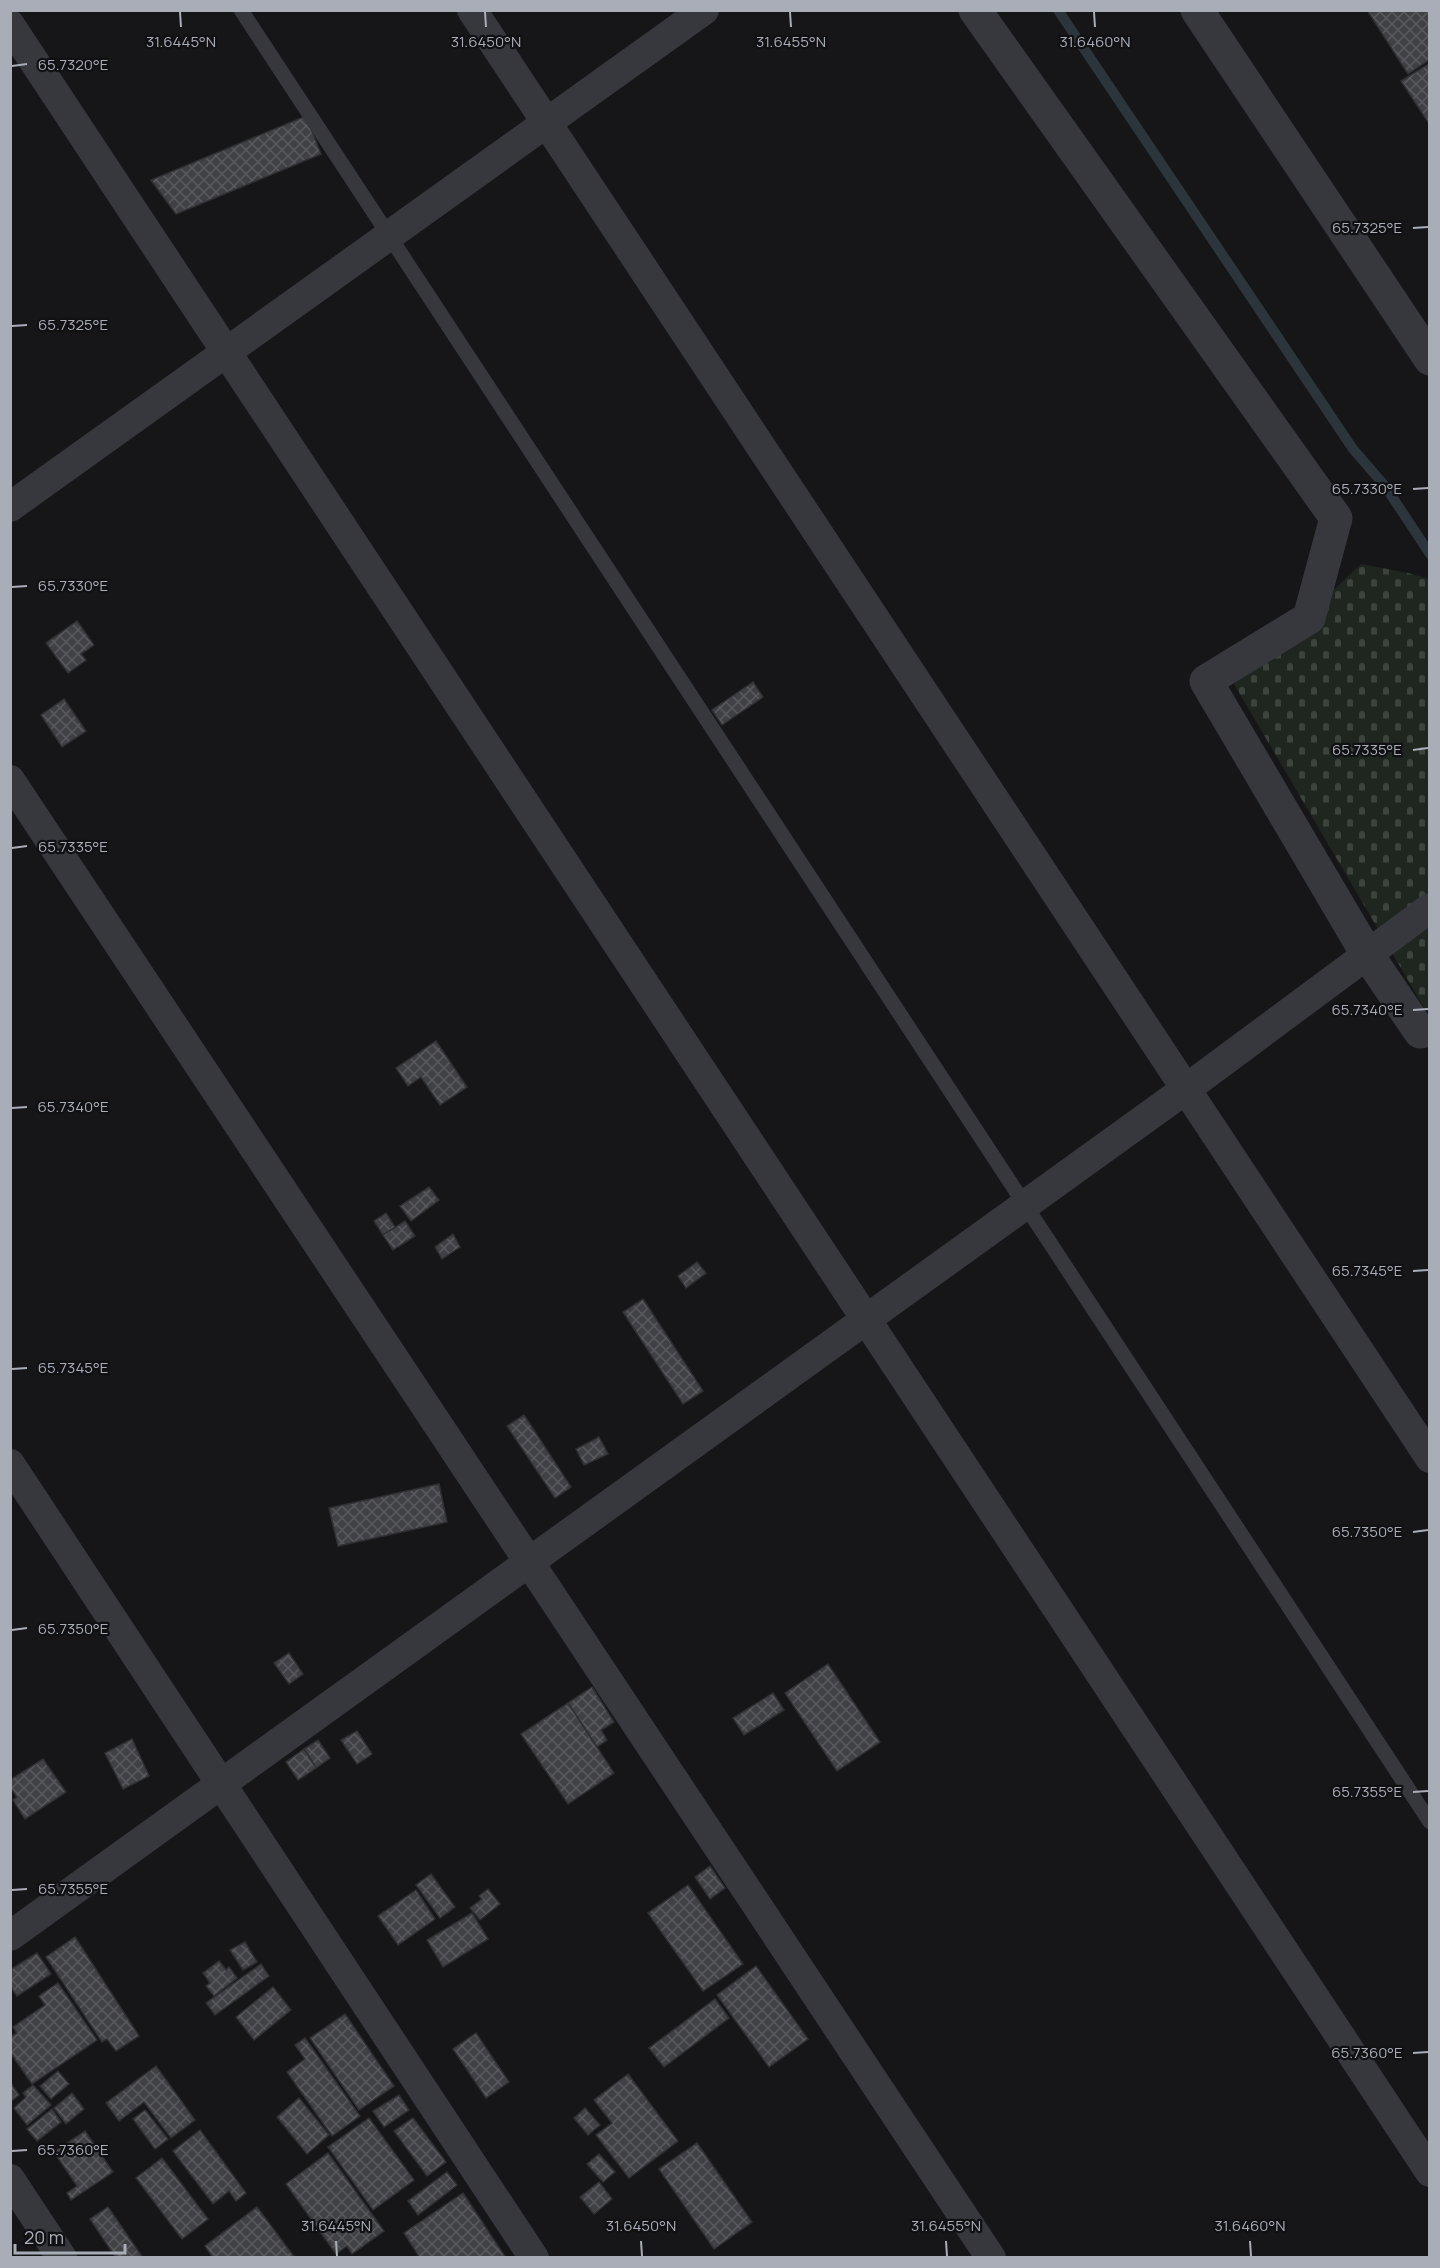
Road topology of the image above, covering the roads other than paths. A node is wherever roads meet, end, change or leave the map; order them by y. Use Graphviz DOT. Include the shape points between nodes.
graph roads {
  1 [pos="241,10"];
  2 [pos="472,10"];
  3 [pos="704,10"];
  4 [pos="975,10"];
  5 [pos="1197,10"];
  6 [pos="10,25"];
  7 [pos="547,124"];
  8 [pos="388,237"];
  9 [pos="226,351"];
  10 [pos="1430,359"];
  11 [pos="10,507"];
  12 [pos="10,780"];
  13 [pos="1430,908"];
  14 [pos="1368,954"];
  15 [pos="1430,1030"];
  16 [pos="1186,1089"];
  17 [pos="1024,1205"];
  18 [pos="865,1318"];
  19 [pos="1430,1458"];
  20 [pos="10,1464"];
  21 [pos="529,1561"];
  22 [pos="221,1783"];
  23 [pos="1430,1822"];
  24 [pos="10,1936"];
  25 [pos="1430,2172"];
  26 [pos="10,2179"];
  27 [pos="62,2258"];
  28 [pos="534,2258"];
  29 [pos="991,2258"];
  1 -- 8 [label="lane"];
  2 -- 7 [label="street"];
  3 -- 7 [label="street"];
  4 -- 14 [label="street" via="1336,518 1309,618 1206,681"];
  5 -- 10 [label="street"];
  6 -- 9 [label="street"];
  7 -- 8 [label="street"];
  7 -- 16 [label="street"];
  8 -- 9 [label="street"];
  8 -- 17 [label="lane"];
  9 -- 11 [label="street"];
  9 -- 18 [label="street"];
  12 -- 21 [label="street"];
  13 -- 14 [label="street"];
  14 -- 15 [label="street" via="1420,1032"];
  14 -- 16 [label="street"];
  16 -- 17 [label="street"];
  16 -- 19 [label="street"];
  17 -- 18 [label="street"];
  17 -- 23 [label="lane"];
  18 -- 21 [label="street"];
  18 -- 25 [label="street"];
  20 -- 22 [label="street"];
  21 -- 22 [label="street"];
  21 -- 29 [label="street"];
  22 -- 24 [label="street"];
  22 -- 28 [label="street"];
  26 -- 27 [label="street"];
}
